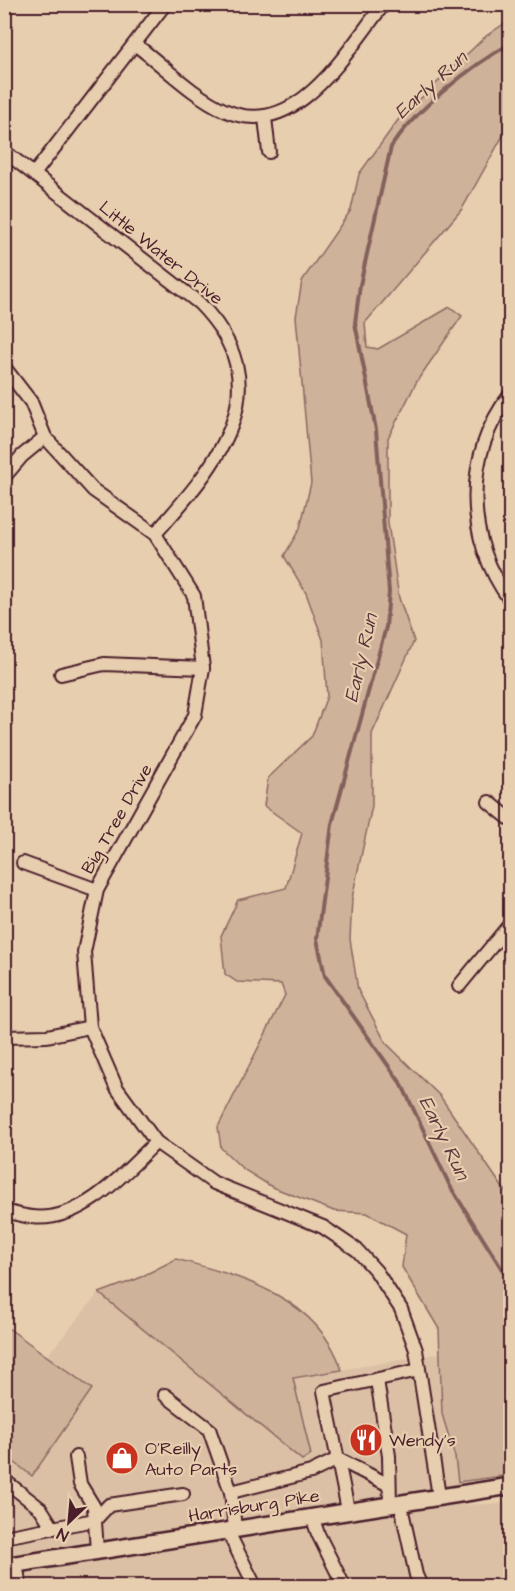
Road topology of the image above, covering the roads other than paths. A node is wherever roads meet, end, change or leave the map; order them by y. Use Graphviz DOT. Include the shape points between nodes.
graph roads {
  1 [pos="165,4"];
  2 [pos="384,4"];
  3 [pos="136,45"];
  4 [pos="265,118"];
  5 [pos="4,151"];
  6 [pos="269,152"];
  7 [pos="34,174"];
  8 [pos="4,367"];
  9 [pos="510,395"];
  10 [pos="45,437"];
  11 [pos="4,477"];
  12 [pos="155,534"];
  13 [pos="510,600"];
  14 [pos="203,668"];
  15 [pos="61,674"];
  16 [pos="489,802"];
  17 [pos="510,819"];
  18 [pos="23,863"];
  19 [pos="97,890"];
  20 [pos="510,924"];
  21 [pos="459,986"];
  22 [pos="90,1027"];
  23 [pos="4,1037"];
  24 [pos="156,1142"];
  25 [pos="4,1211"];
  26 [pos="419,1370"];
  27 [pos="377,1380"];
  28 [pos="165,1395"];
  29 [pos="76,1457"];
  30 [pos="338,1459"];
  31 [pos="4,1480"];
  32 [pos="389,1485"];
  33 [pos="510,1486"];
  34 [pos="231,1492"];
  35 [pos="183,1494"];
  36 [pos="439,1496"];
  37 [pos="395,1503"];
  38 [pos="348,1510"];
  39 [pos="312,1516"];
  40 [pos="95,1520"];
  41 [pos="52,1528"];
  42 [pos="231,1529"];
  43 [pos="4,1537"];
  44 [pos="98,1551"];
  45 [pos="10,1565"];
  46 [pos="20,1587"];
  47 [pos="255,1587"];
  48 [pos="344,1587"];
  49 [pos="421,1587"];
  1 -- 3 [label="street"];
  2 -- 4 [label="street" via="316,88 302,101"];
  3 -- 4 [label="street" via="206,100 243,116"];
  3 -- 7 [label="street"];
  4 -- 6 [label="street"];
  5 -- 7 [label="street, Little Water Drive"];
  7 -- 12 [label="street, Little Water Drive" via="199,303 231,345 239,398 228,437"];
  8 -- 10 [label="street, Big Tree Drive" via="31,402"];
  9 -- 13 [label="street" via="484,443 476,470 475,503 487,559"];
  10 -- 11 [label="street"];
  10 -- 12 [label="street, Big Tree Drive" via="93,490"];
  12 -- 14 [label="street, Big Tree Drive" via="194,596"];
  14 -- 15 [label="street" via="104,664"];
  14 -- 19 [label="street, Big Tree Drive" via="195,715"];
  16 -- 17 [label="street"];
  18 -- 19 [label="street"];
  19 -- 22 [label="street, Big Tree Drive" via="84,952"];
  20 -- 21 [label="street"];
  22 -- 23 [label="street" via="46,1036"];
  22 -- 24 [label="street, Big Tree Drive" via="116,1087"];
  24 -- 25 [label="street" via="91,1201 52,1215 34,1217"];
  24 -- 26 [label="street, Big Tree Drive" via="214,1183 323,1227 357,1250 401,1309"];
  26 -- 27 [label="street"];
  26 -- 36 [label="street, Big Tree Drive"];
  27 -- 30 [label="street" via="324,1391"];
  27 -- 32 [label="street" via="389,1456"];
  28 -- 34 [label="street" via="209,1429"];
  29 -- 40 [label="street" via="80,1484 94,1507"];
  30 -- 32 [label="street"];
  30 -- 34 [label="street" via="311,1472"];
  30 -- 38 [label="street"];
  31 -- 41 [label="street" via="42,1509"];
  32 -- 37 [label="street"];
  33 -- 36 [label="main road, Harrisburg Pike"];
  34 -- 42 [label="street"];
  35 -- 40 [label="street" via="109,1505"];
  36 -- 37 [label="main road, Harrisburg Pike"];
  37 -- 38 [label="main road, Harrisburg Pike"];
  37 -- 49 [label="street"];
  38 -- 39 [label="main road, Harrisburg Pike"];
  39 -- 42 [label="main road, Harrisburg Pike"];
  39 -- 48 [label="street"];
  40 -- 41 [label="street"];
  40 -- 44 [label="street"];
  41 -- 43 [label="street"];
  42 -- 44 [label="main road, Harrisburg Pike"];
  42 -- 47 [label="street"];
  44 -- 45 [label="main road, Harrisburg Pike"];
  45 -- 46 [label="street"];
}
